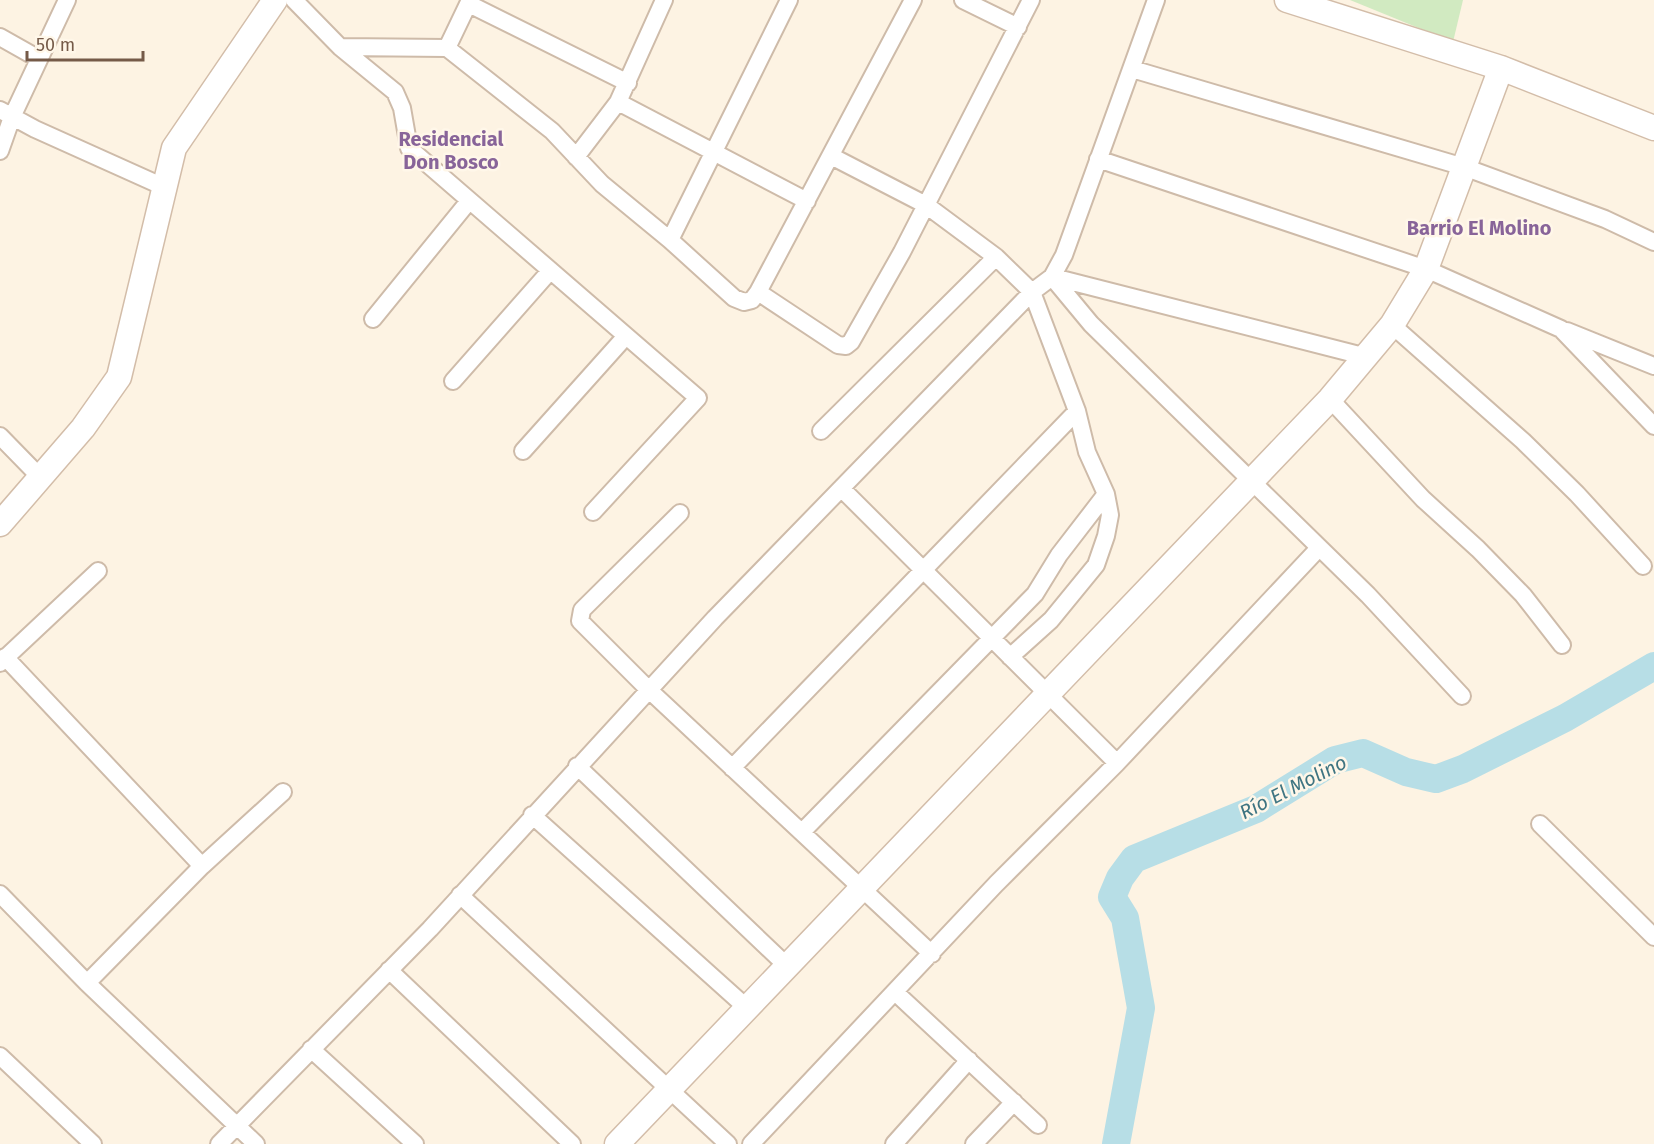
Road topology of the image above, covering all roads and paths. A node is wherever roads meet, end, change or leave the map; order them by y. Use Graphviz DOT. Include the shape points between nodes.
graph roads {
  1 [pos="66,0"];
  2 [pos="275,0"];
  3 [pos="294,0"];
  4 [pos="664,0"];
  5 [pos="789,0"];
  6 [pos="913,0"];
  7 [pos="963,0"];
  8 [pos="1032,0"];
  9 [pos="1156,0"];
  10 [pos="1287,0"];
  11 [pos="470,2"];
  12 [pos="1018,27"];
  13 [pos="0,37"];
  14 [pos="340,47"];
  15 [pos="447,48"];
  16 [pos="39,59"];
  17 [pos="1501,68"];
  18 [pos="1131,69"];
  19 [pos="628,83"];
  20 [pos="618,102"];
  21 [pos="6,113"];
  22 [pos="1654,128"];
  23 [pos="0,151"];
  24 [pos="714,152"];
  25 [pos="831,156"];
  26 [pos="576,157"];
  27 [pos="1098,159"];
  28 [pos="1464,167"];
  29 [pos="164,187"];
  30 [pos="470,201"];
  31 [pos="807,201"];
  32 [pos="926,205"];
  33 [pos="670,240"];
  34 [pos="1654,242"];
  35 [pos="996,257"];
  36 [pos="1426,269"];
  37 [pos="550,271"];
  38 [pos="1052,277"];
  39 [pos="758,292"];
  40 [pos="1032,292"];
  41 [pos="373,319"];
  42 [pos="1392,325"];
  43 [pos="1561,329"];
  44 [pos="626,336"];
  45 [pos="1367,357"];
  46 [pos="1654,366"];
  47 [pos="453,381"];
  48 [pos="1330,399"];
  49 [pos="1077,411"];
  50 [pos="1654,426"];
  51 [pos="821,431"];
  52 [pos="0,436"];
  53 [pos="523,451"];
  54 [pos="40,477"];
  55 [pos="1251,480"];
  56 [pos="842,489"];
  57 [pos="1106,494"];
  58 [pos="593,512"];
  59 [pos="680,513"];
  60 [pos="0,524"];
  61 [pos="1319,548"];
  62 [pos="1643,566"];
  63 [pos="923,570"];
  64 [pos="98,571"];
  65 [pos="993,639"];
  66 [pos="1562,645"];
  67 [pos="1010,657"];
  68 [pos="2,660"];
  69 [pos="648,690"];
  70 [pos="1047,694"];
  71 [pos="1462,696"];
  72 [pos="1117,763"];
  73 [pos="577,766"];
  74 [pos="732,768"];
  75 [pos="282,792"];
  76 [pos="532,815"];
  77 [pos="1540,824"];
  78 [pos="801,832"];
  79 [pos="202,866"];
  80 [pos="861,888"];
  81 [pos="0,894"];
  82 [pos="460,895"];
  83 [pos="1654,937"];
  84 [pos="932,954"];
  85 [pos="787,966"];
  86 [pos="389,970"];
  87 [pos="87,983"];
  88 [pos="895,992"];
  89 [pos="747,1008"];
  90 [pos="311,1049"];
  91 [pos="0,1056"];
  92 [pos="969,1060"];
  93 [pos="670,1089"];
  94 [pos="1014,1102"];
  95 [pos="1038,1125"];
  96 [pos="236,1126"];
  97 [pos="93,1144"];
  98 [pos="219,1144"];
  99 [pos="256,1144"];
  100 [pos="415,1144"];
  101 [pos="572,1144"];
  102 [pos="617,1144"];
  103 [pos="728,1144"];
  104 [pos="751,1144"];
  105 [pos="894,1144"];
  106 [pos="974,1144"];
  1 -- 16 [label="street"];
  2 -- 29 [label="street" via="174,148"];
  3 -- 14 [label="street"];
  4 -- 19 [label="street"];
  5 -- 24 [label="street"];
  6 -- 25 [label="street"];
  7 -- 12 [label="street"];
  8 -- 12 [label="street"];
  9 -- 18 [label="street"];
  10 -- 17 [label="street"];
  11 -- 15 [label="street"];
  11 -- 19 [label="street"];
  12 -- 32 [label="street"];
  13 -- 16 [label="street"];
  14 -- 15 [label="street"];
  14 -- 30 [label="street" via="395,92 409,148"];
  15 -- 26 [label="street" via="552,131"];
  16 -- 21 [label="street"];
  17 -- 22 [label="street"];
  17 -- 28 [label="street"];
  18 -- 27 [label="street"];
  18 -- 28 [label="street"];
  19 -- 20 [label="street"];
  20 -- 24 [label="street"];
  20 -- 26 [label="street"];
  21 -- 23 [label="street"];
  21 -- 29 [label="street"];
  24 -- 31 [label="street"];
  24 -- 33 [label="street"];
  25 -- 31 [label="street"];
  25 -- 32 [label="street"];
  26 -- 33 [label="street" via="602,184"];
  27 -- 36 [label="street"];
  27 -- 38 [label="street" via="1064,255"];
  28 -- 34 [label="street" via="1605,219"];
  28 -- 36 [label="street"];
  29 -- 54 [label="street" via="119,377 83,428"];
  30 -- 37 [label="street"];
  30 -- 41 [label="street"];
  31 -- 39 [label="street"];
  32 -- 35 [label="street"];
  32 -- 39 [label="street" via="846,346 838,345"];
  33 -- 39 [label="street" via="734,298 744,302"];
  35 -- 40 [label="street"];
  35 -- 51 [label="street"];
  36 -- 42 [label="street"];
  36 -- 43 [label="street"];
  37 -- 44 [label="street"];
  37 -- 47 [label="street"];
  38 -- 40 [label="street"];
  38 -- 45 [label="street"];
  38 -- 55 [label="street" via="1090,324"];
  40 -- 49 [label="street"];
  40 -- 56 [label="street"];
  42 -- 45 [label="street"];
  42 -- 62 [label="street" via="1531,448"];
  43 -- 46 [label="street"];
  43 -- 50 [label="street"];
  44 -- 53 [label="street"];
  44 -- 58 [label="street" via="698,398"];
  45 -- 48 [label="street"];
  48 -- 55 [label="street"];
  48 -- 66 [label="street" via="1423,499 1523,595"];
  49 -- 57 [label="street" via="1087,452"];
  49 -- 63 [label="street"];
  52 -- 54 [label="street"];
  54 -- 60 [label="street"];
  55 -- 61 [label="street"];
  55 -- 70 [label="street"];
  56 -- 63 [label="street"];
  56 -- 69 [label="street"];
  57 -- 65 [label="street" via="1059,555 1035,594"];
  57 -- 67 [label="street" via="1110,515 1096,565 1051,620"];
  59 -- 69 [label="street" via="592,599 582,610 580,621"];
  61 -- 71 [label="street"];
  61 -- 72 [label="street"];
  63 -- 65 [label="street"];
  63 -- 74 [label="street"];
  64 -- 68 [label="street"];
  65 -- 67 [label="street"];
  65 -- 78 [label="street"];
  67 -- 70 [label="street"];
  68 -- 79 [label="street"];
  69 -- 73 [label="street"];
  69 -- 74 [label="street"];
  70 -- 72 [label="street"];
  70 -- 80 [label="street"];
  72 -- 84 [label="street"];
  73 -- 76 [label="street"];
  73 -- 85 [label="street"];
  74 -- 78 [label="street"];
  75 -- 79 [label="street"];
  76 -- 82 [label="street"];
  76 -- 89 [label="street"];
  77 -- 83 [label="street"];
  78 -- 80 [label="street"];
  79 -- 87 [label="street"];
  80 -- 84 [label="street"];
  80 -- 85 [label="street"];
  81 -- 87 [label="street"];
  82 -- 86 [label="street"];
  82 -- 93 [label="street"];
  84 -- 88 [label="street"];
  85 -- 89 [label="street"];
  86 -- 90 [label="street"];
  86 -- 101 [label="street"];
  87 -- 96 [label="street"];
  88 -- 92 [label="street"];
  88 -- 104 [label="street"];
  89 -- 93 [label="street"];
  90 -- 96 [label="street"];
  90 -- 100 [label="street"];
  91 -- 97 [label="street"];
  92 -- 94 [label="street"];
  92 -- 105 [label="street"];
  93 -- 102 [label="street"];
  93 -- 103 [label="street"];
  94 -- 95 [label="street"];
  94 -- 106 [label="street"];
  96 -- 98 [label="street"];
  96 -- 99 [label="street"];
}
